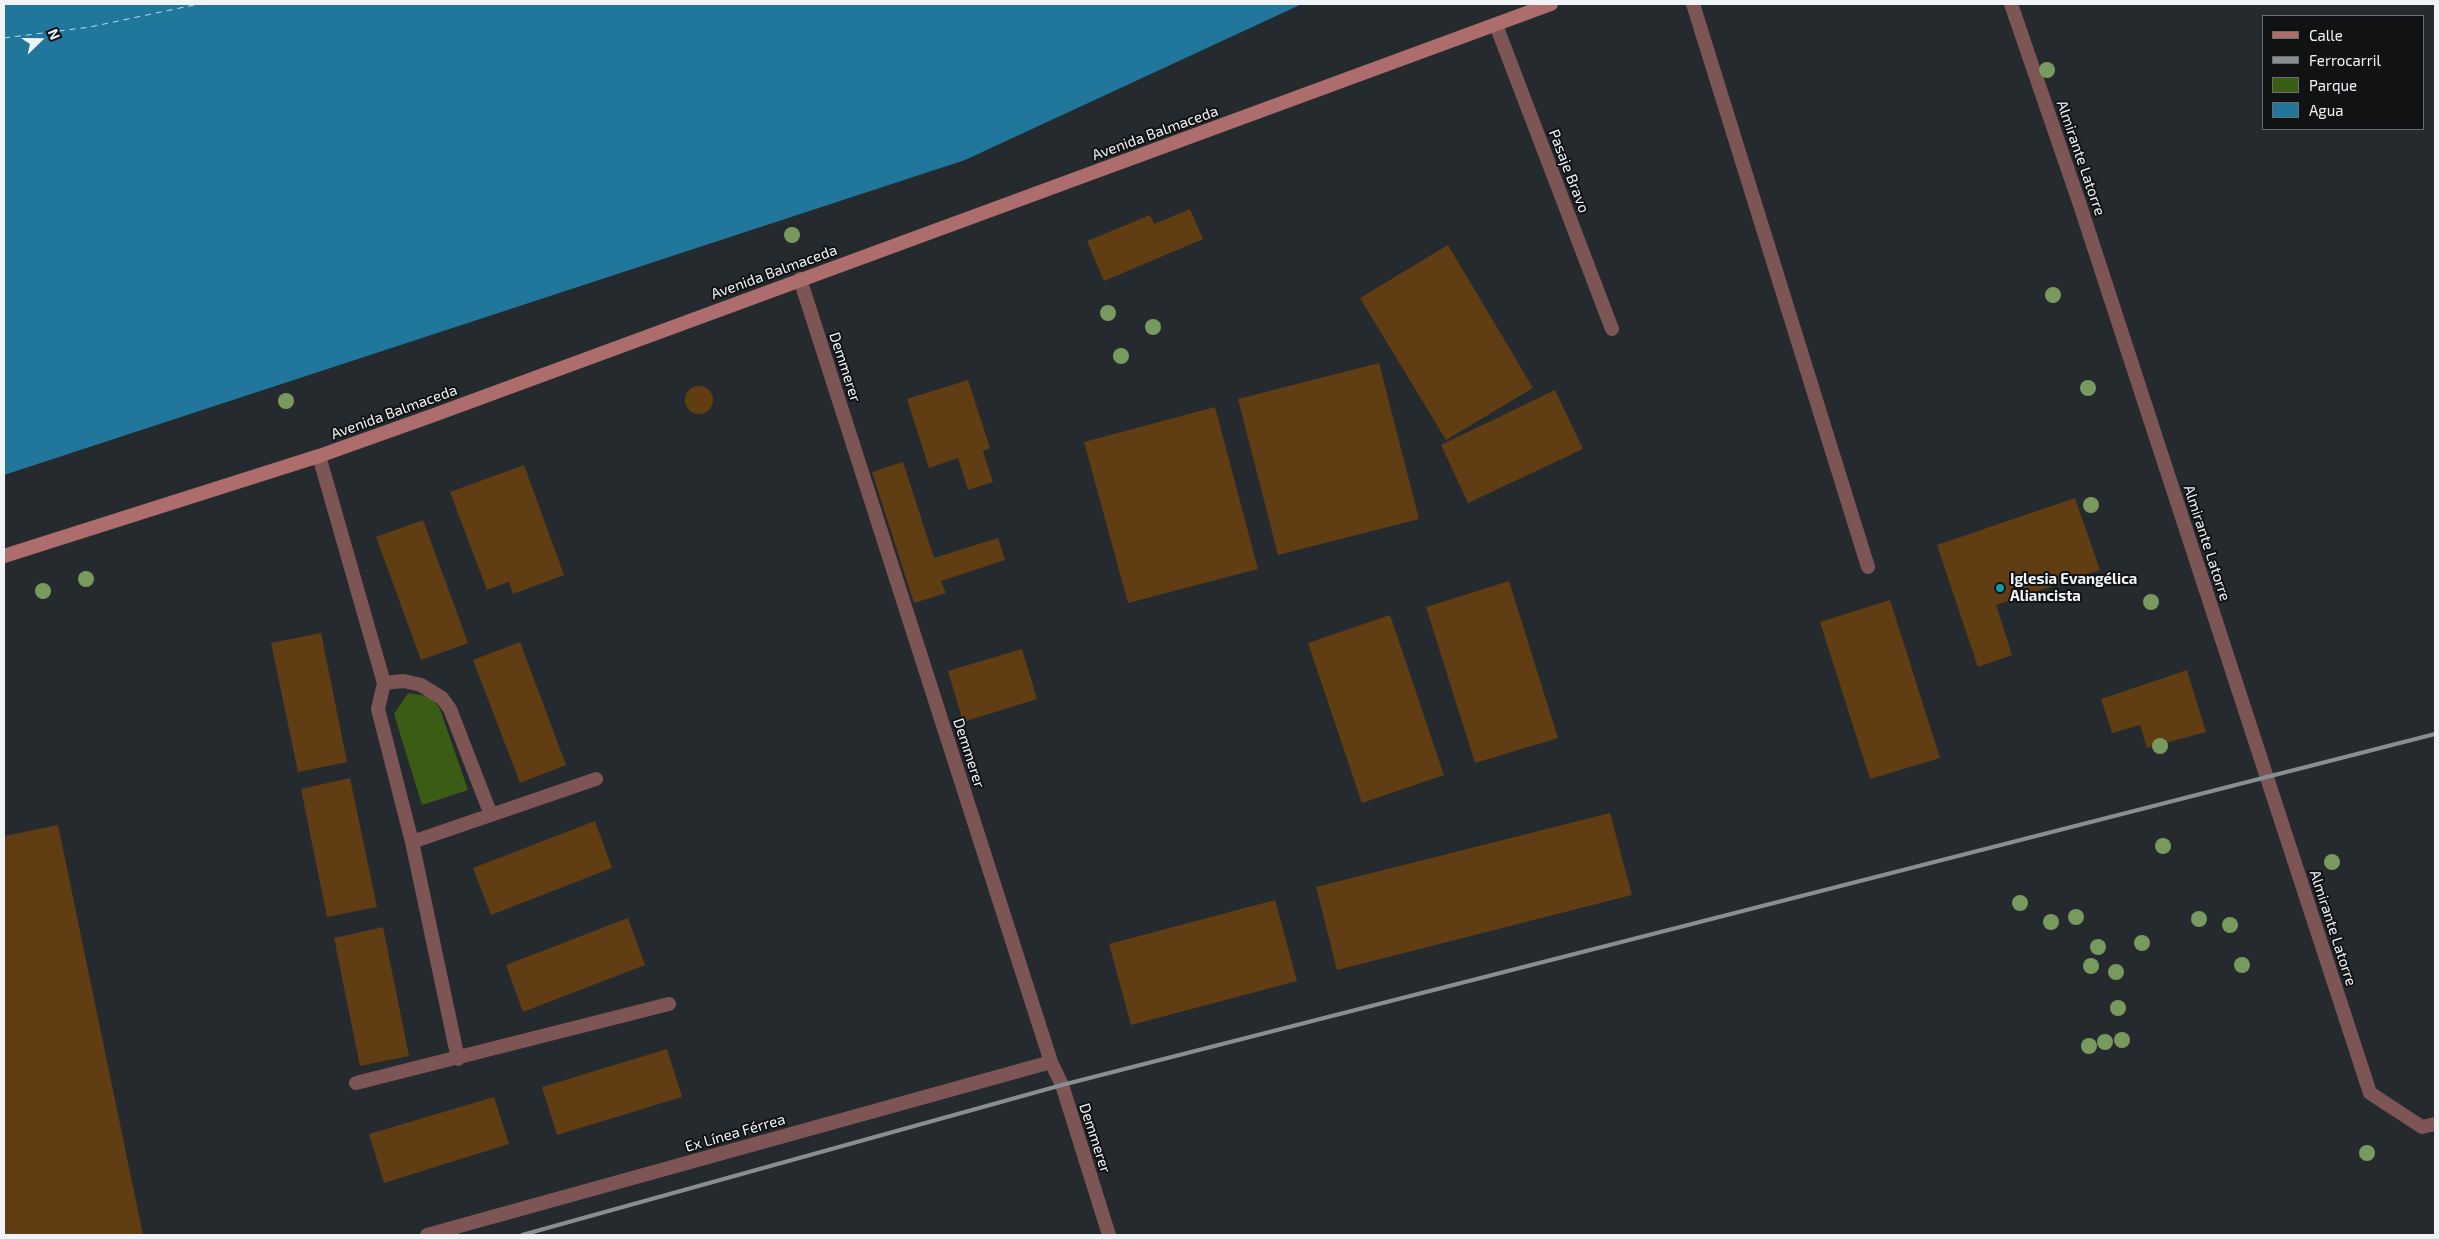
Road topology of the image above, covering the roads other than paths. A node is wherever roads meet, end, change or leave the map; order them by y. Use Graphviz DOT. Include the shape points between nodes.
graph roads {
  1 [pos="1551,4"];
  2 [pos="1693,4"];
  3 [pos="2011,4"];
  4 [pos="1496,25"];
  5 [pos="800,280"];
  6 [pos="1612,329"];
  7 [pos="319,456"];
  8 [pos="4,556"];
  9 [pos="1868,567"];
  10 [pos="384,683"];
  11 [pos="596,779"];
  12 [pos="491,816"];
  13 [pos="412,842"];
  14 [pos="669,1004"];
  15 [pos="458,1059"];
  16 [pos="1051,1062"];
  17 [pos="356,1083"];
  18 [pos="2435,1124"];
  19 [pos="427,1235"];
  20 [pos="1109,1235"];
  1 -- 4 [label="main road, Avenida Balmaceda"];
  2 -- 9 [label="street"];
  3 -- 18 [label="street, Almirante Latorre" via="2080,205 2370,1093 2422,1127"];
  4 -- 5 [label="main road, Avenida Balmaceda"];
  4 -- 6 [label="street, Pasaje Bravo"];
  5 -- 7 [label="main road, Avenida Balmaceda"];
  5 -- 16 [label="street, Demmerer"];
  7 -- 8 [label="main road, Avenida Balmaceda"];
  7 -- 10 [label="street"];
  10 -- 12 [label="street" via="421,685 442,698 450,709"];
  10 -- 13 [label="street" via="378,709"];
  11 -- 12 [label="street"];
  12 -- 13 [label="street"];
  13 -- 15 [label="street"];
  14 -- 15 [label="street"];
  15 -- 17 [label="street"];
  16 -- 19 [label="street, Ex Línea Férrea"];
  16 -- 20 [label="street, Demmerer" via="1062,1085"];
}
